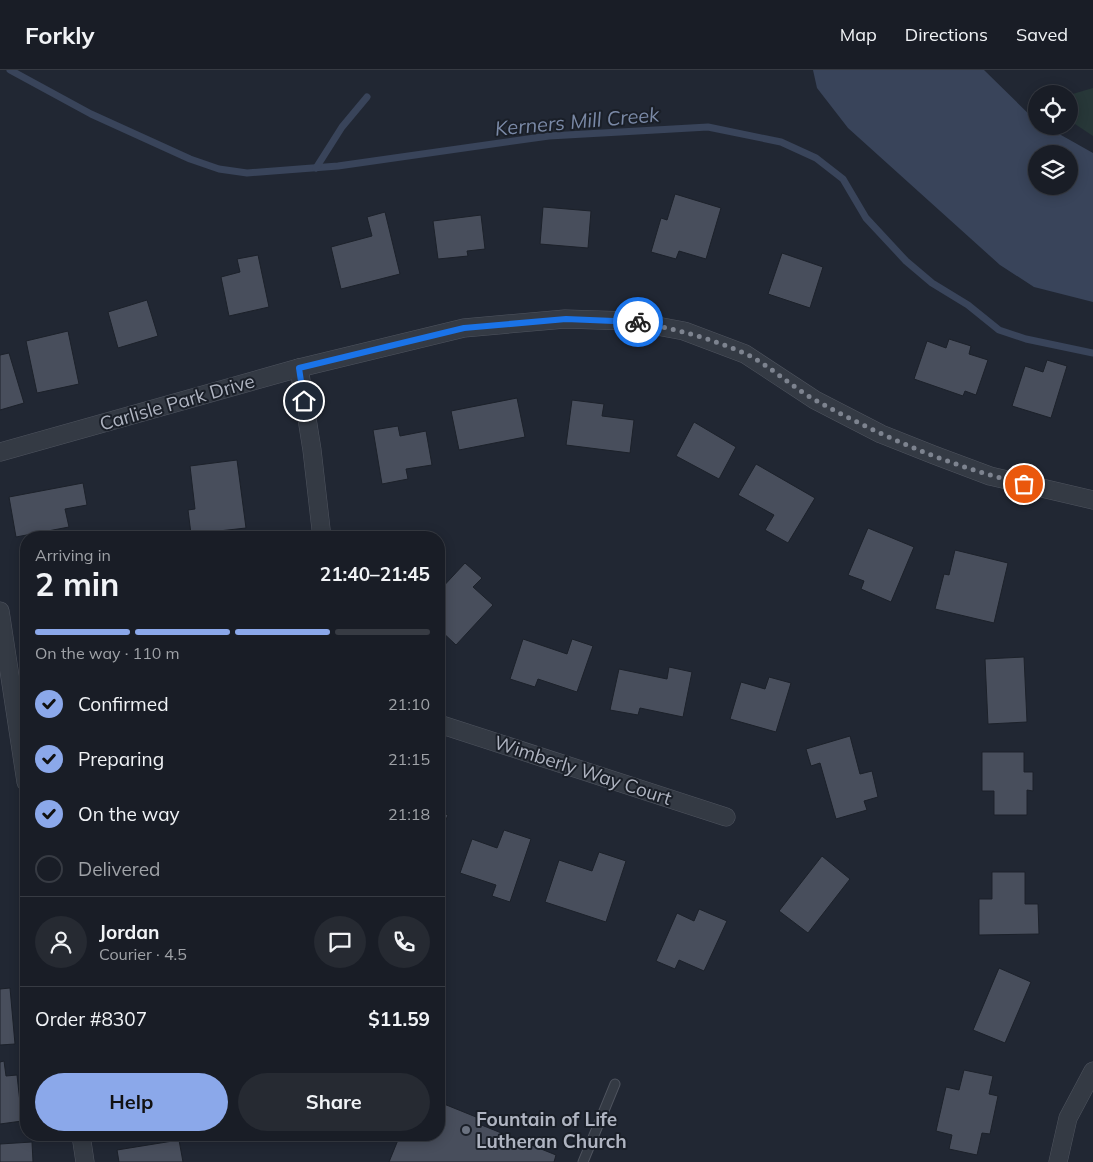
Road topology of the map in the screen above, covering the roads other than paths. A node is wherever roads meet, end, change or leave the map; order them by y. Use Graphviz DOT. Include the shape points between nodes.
graph roads {
  1 [pos="299,368"];
  2 [pos="0,452"];
  3 [pos="1093,500"];
  4 [pos="321,531"];
  5 [pos="0,611"];
  6 [pos="2,634"];
  7 [pos="445,726"];
  8 [pos="20,745"];
  9 [pos="726,817"];
  10 [pos="1093,1071"];
  11 [pos="615,1084"];
  12 [pos="82,1141"];
  13 [pos="85,1162"];
  14 [pos="583,1162"];
  15 [pos="1058,1162"];
  1 -- 2 [label="street, Carlisle Park Drive"];
  1 -- 3 [label="street, Carlisle Park Drive" via="464,328 566,319 630,321 684,331 745,354 815,400 881,434 934,455 990,476"];
  1 -- 4 [label="street"];
  5 -- 6 [label="street"];
  6 -- 8 [label="street"];
  7 -- 9 [label="street, Wimberly Way Court"];
  10 -- 15 [label="street" via="1068,1118"];
  11 -- 14 [label="lane"];
  12 -- 13 [label="street"];
}
